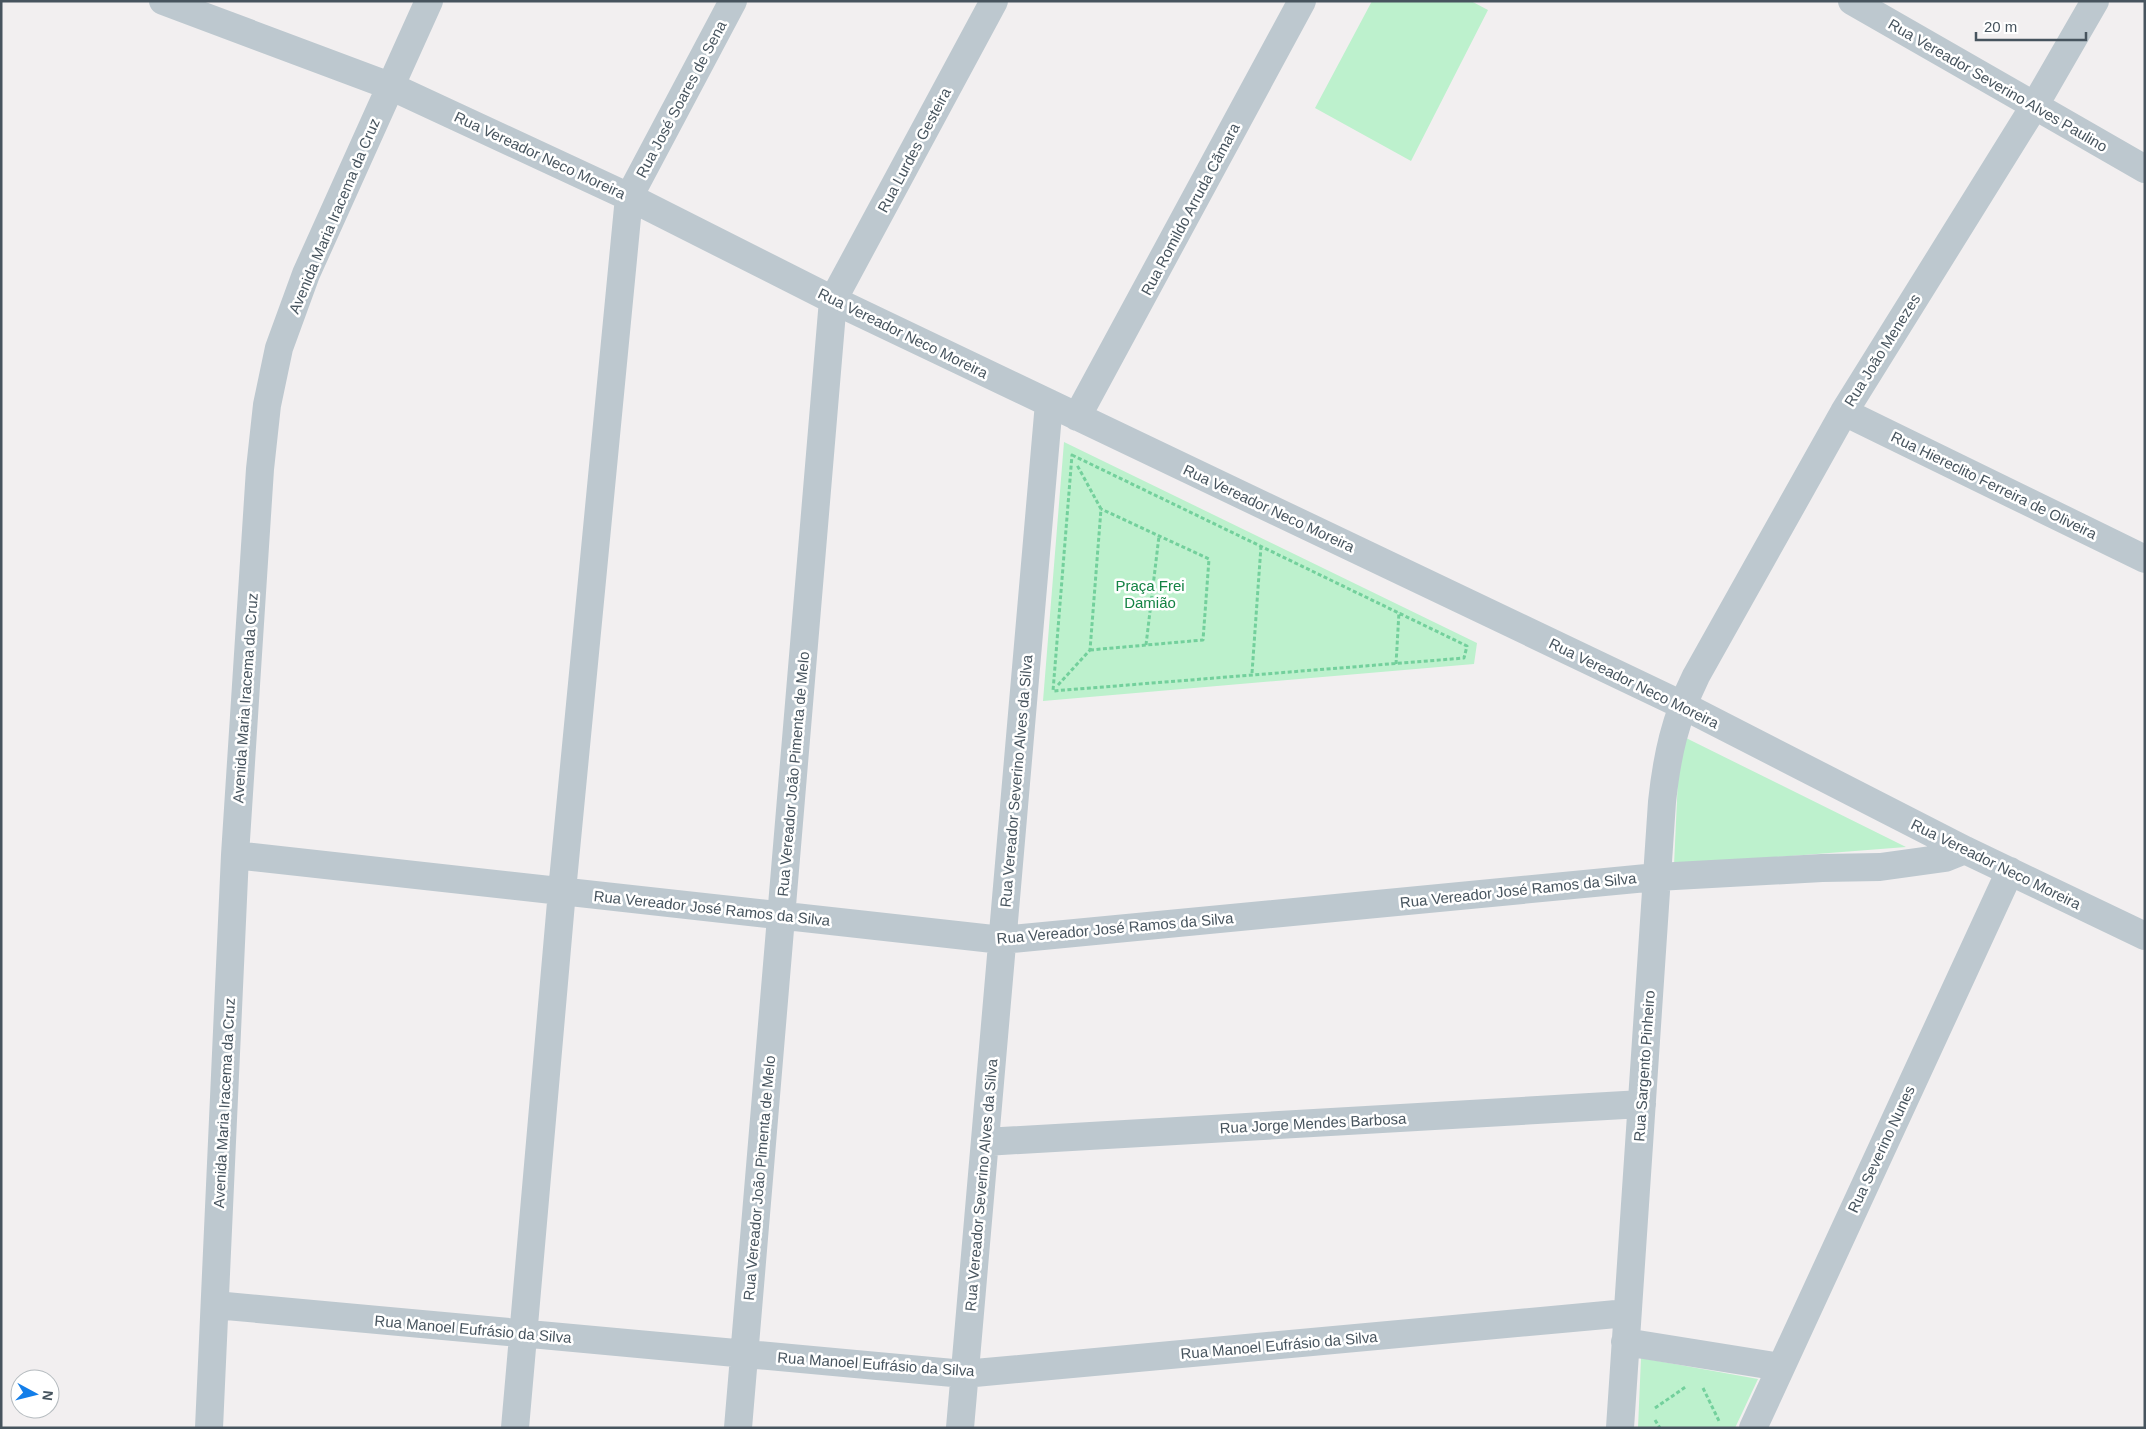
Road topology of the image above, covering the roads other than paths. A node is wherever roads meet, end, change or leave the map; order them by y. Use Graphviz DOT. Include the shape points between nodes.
graph roads {
  1 [pos="163,1"];
  2 [pos="429,1"];
  3 [pos="733,1"];
  4 [pos="994,1"];
  5 [pos="1302,1"];
  6 [pos="1852,1"];
  7 [pos="2095,1"];
  8 [pos="390,86"];
  9 [pos="2034,105"];
  10 [pos="2145,169"];
  11 [pos="629,197"];
  12 [pos="833,300"];
  13 [pos="1049,403"];
  14 [pos="1844,412"];
  15 [pos="1078,417"];
  16 [pos="2145,559"];
  17 [pos="1682,705"];
  18 [pos="1965,850"];
  19 [pos="235,856"];
  20 [pos="2010,871"];
  21 [pos="1658,877"];
  22 [pos="562,891"];
  23 [pos="781,916"];
  24 [pos="2145,936"];
  25 [pos="1002,940"];
  26 [pos="1642,1104"];
  27 [pos="985,1142"];
  28 [pos="214,1305"];
  29 [pos="1627,1313"];
  30 [pos="524,1334"];
  31 [pos="1626,1342"];
  32 [pos="744,1354"];
  33 [pos="1780,1367"];
  34 [pos="964,1374"];
  35 [pos="209,1428"];
  36 [pos="515,1428"];
  37 [pos="738,1428"];
  38 [pos="960,1428"];
  39 [pos="1620,1428"];
  40 [pos="1753,1428"];
  1 -- 8 [label="street, Rua Vereador Neco Moreira"];
  2 -- 8 [label="street, Avenida Maria Iracema da Cruz"];
  3 -- 11 [label="street, Rua José Soares de Sena"];
  4 -- 12 [label="street, Rua Lurdes Gesteira"];
  5 -- 15 [label="street, Rua Romildo Arruda Cãmara"];
  6 -- 9 [label="street, Rua Vereador Severino Alves Paulino"];
  7 -- 9 [label="street, Rua João Menezes"];
  8 -- 11 [label="street, Rua Vereador Neco Moreira"];
  8 -- 19 [label="street, Avenida Maria Iracema da Cruz" via="306,274 279,348 269,395 260,469"];
  9 -- 10 [label="street, Rua Vereador Severino Alves Paulino"];
  9 -- 14 [label="street, Rua João Menezes"];
  11 -- 12 [label="street, Rua Vereador Neco Moreira"];
  11 -- 22 [label="street"];
  12 -- 13 [label="street, Rua Vereador Neco Moreira"];
  12 -- 23 [label="street, Rua Vereador João Pimenta de Melo"];
  13 -- 15 [label="street, Rua Vereador Neco Moreira"];
  13 -- 25 [label="street, Rua Vereador Severino Alves da Silva"];
  14 -- 16 [label="street, Rua Hiereclito Ferreira de Oliveira"];
  14 -- 17 [label="street, Rua João Menezes" via="1700,667"];
  15 -- 17 [label="street, Rua Vereador Neco Moreira"];
  17 -- 18 [label="street, Rua Vereador Neco Moreira"];
  17 -- 21 [label="street, Rua Sargento Pinheiro" via="1667,759"];
  18 -- 20 [label="street, Rua Vereador Neco Moreira"];
  18 -- 21 [label="street, Rua Vereador José Ramos da Silva" via="1944,858 1880,867"];
  19 -- 22 [label="street, Rua Vereador José Ramos da Silva"];
  19 -- 28 [label="street, Avenida Maria Iracema da Cruz"];
  20 -- 24 [label="street, Rua Vereador Neco Moreira"];
  20 -- 33 [label="street, Rua Severino Nunes"];
  21 -- 25 [label="street, Rua Vereador José Ramos da Silva"];
  21 -- 26 [label="street, Rua Sargento Pinheiro"];
  22 -- 23 [label="street, Rua Vereador José Ramos da Silva"];
  22 -- 30 [label="street"];
  23 -- 25 [label="street, Rua Vereador José Ramos da Silva"];
  23 -- 32 [label="street, Rua Vereador João Pimenta de Melo"];
  25 -- 27 [label="street, Rua Vereador Severino Alves da Silva"];
  26 -- 27 [label="street, Rua Jorge Mendes Barbosa"];
  26 -- 29 [label="street, Rua Sargento Pinheiro"];
  27 -- 34 [label="street, Rua Vereador Severino Alves da Silva"];
  28 -- 30 [label="street, Rua Manoel Eufrásio da Silva"];
  28 -- 35 [label="street, Avenida Maria Iracema da Cruz"];
  29 -- 31 [label="street, Rua Sargento Pinheiro"];
  29 -- 34 [label="street, Rua Manoel Eufrásio da Silva"];
  30 -- 32 [label="street, Rua Manoel Eufrásio da Silva"];
  30 -- 36 [label="street"];
  31 -- 33 [label="street"];
  31 -- 39 [label="street, Rua Sargento Pinheiro"];
  32 -- 34 [label="street, Rua Manoel Eufrásio da Silva"];
  32 -- 37 [label="street, Rua Vereador João Pimenta de Melo"];
  33 -- 40 [label="street, Rua Severino Nunes"];
  34 -- 38 [label="street, Rua Vereador Severino Alves da Silva"];
}
